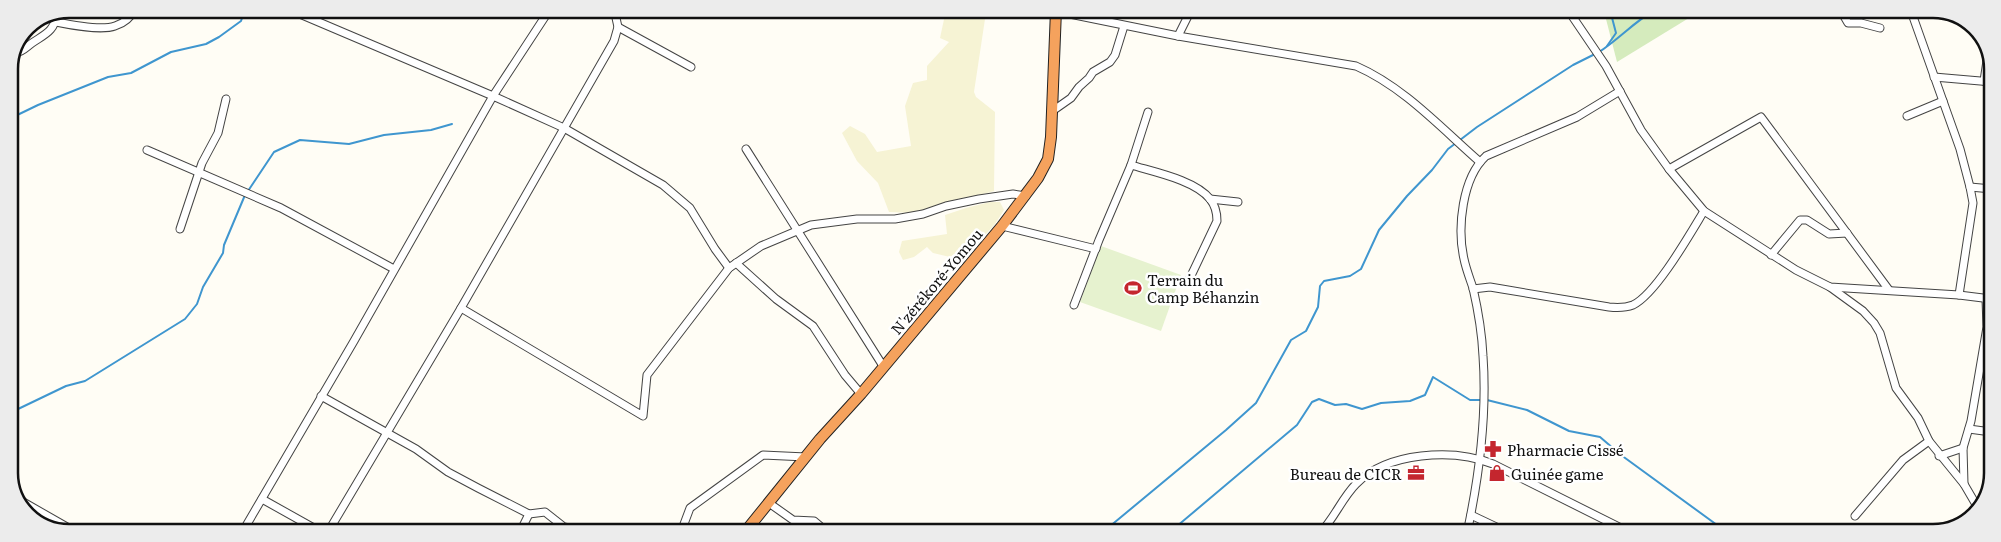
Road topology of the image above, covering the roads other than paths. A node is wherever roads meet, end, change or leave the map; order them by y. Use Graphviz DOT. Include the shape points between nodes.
graph roads {
  1 [pos="57,18"];
  2 [pos="130,18"];
  3 [pos="309,18"];
  4 [pos="544,18"];
  5 [pos="616,18"];
  6 [pos="1056,18"];
  7 [pos="1090,18"];
  8 [pos="1187,18"];
  9 [pos="1573,18"];
  10 [pos="1845,18"];
  11 [pos="1913,18"];
  12 [pos="56,22"];
  13 [pos="1124,26"];
  14 [pos="618,27"];
  15 [pos="1880,28"];
  16 [pos="1178,36"];
  17 [pos="20,52"];
  18 [pos="690,68"];
  19 [pos="1934,77"];
  20 [pos="1983,82"];
  21 [pos="1620,91"];
  22 [pos="493,96"];
  23 [pos="226,99"];
  24 [pos="1942,101"];
  25 [pos="1051,112"];
  26 [pos="1148,112"];
  27 [pos="1907,116"];
  28 [pos="564,128"];
  29 [pos="146,150"];
  30 [pos="746,150"];
  31 [pos="1480,162"];
  32 [pos="1131,165"];
  33 [pos="1669,169"];
  34 [pos="199,173"];
  35 [pos="1970,187"];
  36 [pos="1983,188"];
  37 [pos="1026,196"];
  38 [pos="1210,199"];
  39 [pos="1238,202"];
  40 [pos="1704,212"];
  41 [pos="1002,226"];
  42 [pos="180,229"];
  43 [pos="798,231"];
  44 [pos="1847,233"];
  45 [pos="1096,248"];
  46 [pos="1771,255"];
  47 [pos="736,263"];
  48 [pos="728,268"];
  49 [pos="394,269"];
  50 [pos="1188,280"];
  51 [pos="1830,287"];
  52 [pos="1473,290"];
  53 [pos="1889,290"];
  54 [pos="1959,295"];
  55 [pos="1984,298"];
  56 [pos="1074,305"];
  57 [pos="461,308"];
  58 [pos="1984,347"];
  59 [pos="883,366"];
  60 [pos="861,394"];
  61 [pos="321,396"];
  62 [pos="1969,429"];
  63 [pos="1984,431"];
  64 [pos="387,433"];
  65 [pos="1929,440"];
  66 [pos="1963,448"];
  67 [pos="1939,456"];
  68 [pos="806,457"];
  69 [pos="1480,458"];
  70 [pos="1964,484"];
  71 [pos="262,500"];
  72 [pos="1975,502"];
  73 [pos="769,503"];
  74 [pos="28,505"];
  75 [pos="529,514"];
  76 [pos="1471,516"];
  77 [pos="1855,516"];
  78 [pos="62,524"];
  79 [pos="248,524"];
  80 [pos="306,524"];
  81 [pos="333,524"];
  82 [pos="524,524"];
  83 [pos="560,524"];
  84 [pos="684,524"];
  85 [pos="752,524"];
  86 [pos="818,524"];
  87 [pos="1328,524"];
  88 [pos="1470,524"];
  89 [pos="1489,524"];
  90 [pos="1613,524"];
  1 -- 12 [label="street"];
  2 -- 12 [label="street" via="115,27"];
  3 -- 22 [label="street"];
  4 -- 22 [label="street"];
  5 -- 14 [label="street"];
  6 -- 25 [label="highway, N'zérékoré-Yomou"];
  7 -- 13 [label="street"];
  8 -- 16 [label="street"];
  9 -- 21 [label="street"];
  10 -- 15 [label="street" via="1848,23"];
  11 -- 19 [label="street"];
  12 -- 17 [label="street" via="44,36"];
  13 -- 16 [label="street"];
  13 -- 25 [label="street" via="1110,62 1093,72 1071,98"];
  14 -- 18 [label="street"];
  14 -- 28 [label="street" via="614,41"];
  16 -- 31 [label="street" via="1356,66 1386,81"];
  19 -- 20 [label="street"];
  19 -- 24 [label="street"];
  21 -- 31 [label="street" via="1577,117 1486,156"];
  21 -- 33 [label="street" via="1641,130"];
  22 -- 28 [label="street"];
  22 -- 49 [label="street"];
  23 -- 34 [label="street" via="218,133"];
  24 -- 27 [label="street"];
  24 -- 35 [label="street"];
  25 -- 37 [label="highway, N'zérékoré-Yomou" via="1048,159"];
  26 -- 32 [label="street"];
  28 -- 48 [label="street" via="663,185 690,208"];
  28 -- 57 [label="street"];
  29 -- 34 [label="street"];
  30 -- 43 [label="street"];
  31 -- 52 [label="street" via="1468,185 1462,222 1464,260"];
  32 -- 38 [label="street" via="1186,182"];
  32 -- 45 [label="street"];
  33 -- 40 [label="street"];
  33 -- 44 [label="street" via="1761,117"];
  34 -- 42 [label="street"];
  34 -- 49 [label="street" via="281,208"];
  35 -- 36 [label="street"];
  35 -- 54 [label="street" via="1973,203"];
  37 -- 41 [label="highway, N'zérékoré-Yomou"];
  37 -- 43 [label="street" via="1013,194 979,199 896,219 811,224"];
  38 -- 39 [label="street"];
  38 -- 50 [label="street" via="1217,221"];
  40 -- 46 [label="street"];
  40 -- 52 [label="street" via="1654,285 1642,299 1625,308 1502,289"];
  41 -- 45 [label="street"];
  41 -- 59 [label="highway, N'zérékoré-Yomou"];
  43 -- 47 [label="street" via="762,246"];
  43 -- 59 [label="street"];
  44 -- 46 [label="street" via="1829,234 1807,220 1800,220"];
  44 -- 53 [label="street"];
  45 -- 56 [label="street"];
  46 -- 51 [label="street"];
  47 -- 48 [label="street"];
  47 -- 60 [label="street" via="776,299 813,326"];
  48 -- 57 [label="street" via="647,376 643,416"];
  49 -- 61 [label="street"];
  51 -- 53 [label="street"];
  51 -- 65 [label="street" via="1863,310 1874,323 1896,388 1918,418"];
  52 -- 69 [label="street" via="1483,356"];
  53 -- 54 [label="street"];
  54 -- 55 [label="street"];
  57 -- 64 [label="street"];
  58 -- 62 [label="street"];
  59 -- 60 [label="highway, N'zérékoré-Yomou"];
  60 -- 68 [label="highway, N'zérékoré-Yomou"];
  61 -- 64 [label="street"];
  61 -- 71 [label="street"];
  62 -- 63 [label="street"];
  62 -- 66 [label="street"];
  64 -- 75 [label="street" via="448,472"];
  64 -- 81 [label="street"];
  65 -- 67 [label="street"];
  65 -- 77 [label="street" via="1903,460"];
  66 -- 67 [label="street"];
  66 -- 70 [label="street"];
  67 -- 70 [label="street"];
  68 -- 73 [label="highway, N'zérékoré-Yomou"];
  68 -- 84 [label="street" via="763,455 690,508"];
  69 -- 76 [label="street"];
  69 -- 87 [label="street" via="1432,456 1397,460 1379,466 1355,485"];
  69 -- 90 [label="street"];
  70 -- 72 [label="street"];
  71 -- 79 [label="street"];
  71 -- 80 [label="street"];
  73 -- 85 [label="highway, N'zérékoré-Yomou"];
  73 -- 86 [label="street" via="792,520"];
  74 -- 78 [label="street"];
  75 -- 82 [label="street"];
  75 -- 83 [label="street" via="546,512"];
  76 -- 88 [label="street"];
  76 -- 89 [label="street"];
}
